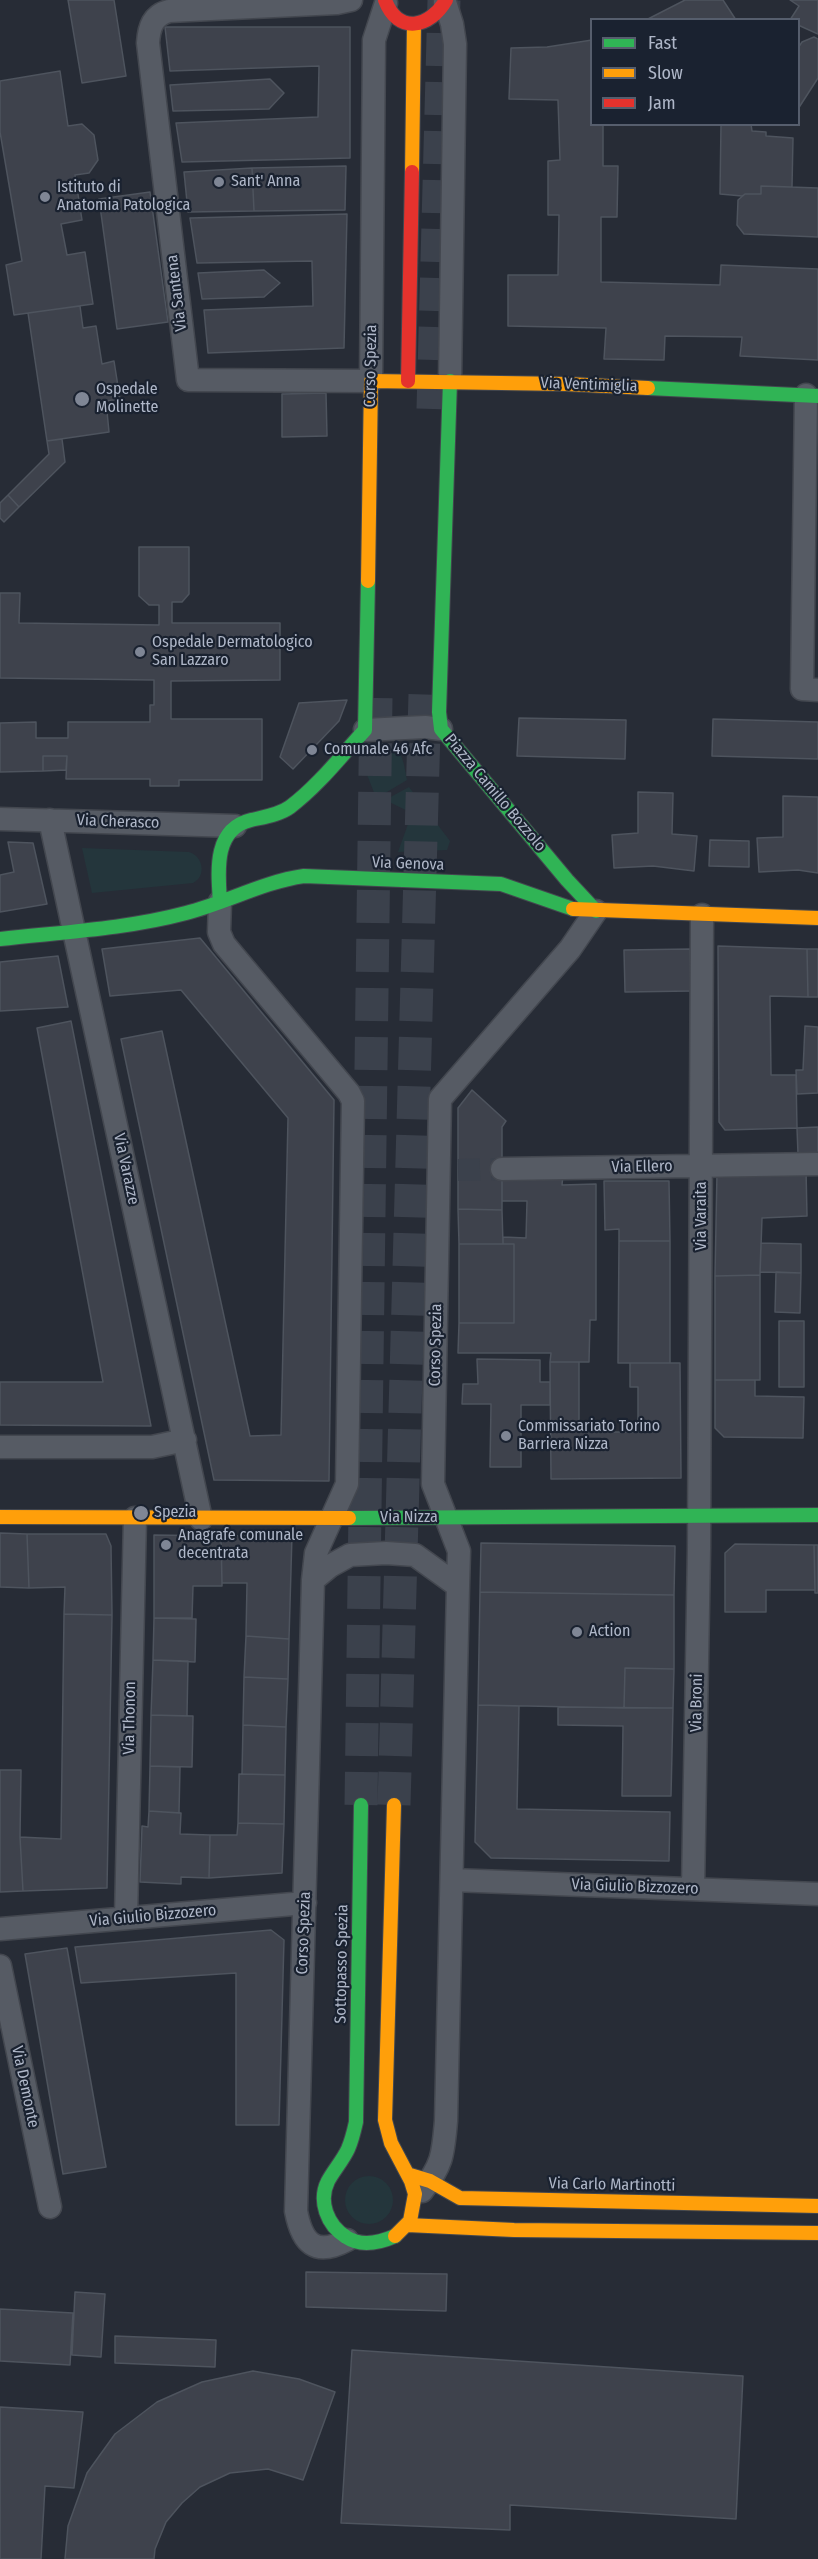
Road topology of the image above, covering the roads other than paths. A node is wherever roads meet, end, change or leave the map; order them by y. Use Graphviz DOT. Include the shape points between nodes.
graph roads {
  1 [pos="351,0"];
  2 [pos="445,1"];
  3 [pos="386,2"];
  4 [pos="414,24"];
  5 [pos="371,381"];
  6 [pos="408,381"];
  7 [pos="450,381"];
  8 [pos="812,395"];
  9 [pos="810,690"];
  10 [pos="441,729"];
  11 [pos="365,730"];
  12 [pos="0,819"];
  13 [pos="50,820"];
  14 [pos="235,826"];
  15 [pos="220,902"];
  16 [pos="596,911"];
  17 [pos="702,915"];
  18 [pos="818,918"];
  19 [pos="74,930"];
  20 [pos="0,939"];
  21 [pos="818,1164"];
  22 [pos="702,1167"];
  23 [pos="502,1168"];
  24 [pos="185,1440"];
  25 [pos="0,1447"];
  26 [pos="818,1515"];
  27 [pos="0,1517"];
  28 [pos="699,1517"];
  29 [pos="135,1518"];
  30 [pos="330,1518"];
  31 [pos="445,1518"];
  32 [pos="201,1519"];
  33 [pos="313,1580"];
  34 [pos="458,1586"];
  35 [pos="361,1805"];
  36 [pos="394,1805"];
  37 [pos="452,1880"];
  38 [pos="693,1889"];
  39 [pos="818,1894"];
  40 [pos="305,1904"];
  41 [pos="126,1917"];
  42 [pos="0,1929"];
  43 [pos="0,1966"];
  44 [pos="420,2178"];
  45 [pos="416,2199"];
  46 [pos="818,2206"];
  47 [pos="50,2207"];
  48 [pos="407,2225"];
  49 [pos="818,2233"];
  50 [pos="347,2240"];
  1 -- 5 [label="street, Via Santena" via="169,11 158,15 152,24 148,43 188,380"];
  2 -- 4 [label="street" via="432,19"];
  2 -- 7 [label="street" via="455,44"];
  3 -- 4 [label="street" via="400,20"];
  3 -- 5 [label="street, Corso Spezia" via="374,40"];
  4 -- 6 [label="street"];
  5 -- 6 [label="street, Via Ventimiglia"];
  5 -- 11 [label="street, Corso Spezia"];
  6 -- 7 [label="street, Via Ventimiglia"];
  7 -- 8 [label="street, Via Ventimiglia"];
  7 -- 10 [label="street"];
  8 -- 9 [label="street, Via Ventimiglia"];
  10 -- 11 [label="street, Piazza Camillo Bozzolo"];
  10 -- 16 [label="street, Piazza Camillo Bozzolo"];
  11 -- 14 [label="street" via="290,807"];
  12 -- 13 [label="street, Via Cherasco"];
  13 -- 14 [label="street, Via Cherasco"];
  13 -- 19 [label="street, Via Varazze"];
  14 -- 15 [label="street" via="220,850"];
  15 -- 16 [label="street, Via Genova" via="283,879 304,876 501,884 567,909"];
  15 -- 19 [label="street, Via Genova" via="159,918"];
  15 -- 30 [label="street, Corso Spezia" via="219,933 224,944 353,1101 348,1468 347,1484"];
  16 -- 17 [label="street, Via Genova"];
  16 -- 31 [label="street, Corso Spezia" via="570,949 440,1100 448,1170 433,1484"];
  17 -- 18 [label="street, Via Genova"];
  17 -- 22 [label="street, Via Varaita"];
  19 -- 20 [label="street, Via Genova"];
  19 -- 24 [label="street, Via Varazze"];
  21 -- 22 [label="street, Via Ellero"];
  22 -- 23 [label="street, Via Ellero"];
  22 -- 28 [label="street, Via Varaita"];
  24 -- 25 [label="street" via="152,1447"];
  24 -- 32 [label="street, Via Varazze"];
  26 -- 28 [label="street, Via Nizza"];
  27 -- 29 [label="street, Via Nizza"];
  28 -- 31 [label="street, Via Nizza"];
  28 -- 38 [label="street, Via Broni"];
  29 -- 32 [label="street, Via Nizza"];
  29 -- 41 [label="street, Via Thonon"];
  30 -- 31 [label="street, Via Nizza"];
  30 -- 32 [label="street, Via Nizza"];
  30 -- 33 [label="street, Corso Spezia" via="316,1552"];
  31 -- 34 [label="street, Corso Spezia" via="459,1551"];
  33 -- 34 [label="street" via="350,1555 386,1553 415,1555"];
  33 -- 40 [label="street, Corso Spezia"];
  34 -- 37 [label="street, Corso Spezia"];
  35 -- 50 [label="street, Sottopasso Spezia" via="356,2122 346,2153 324,2192 328,2216"];
  36 -- 44 [label="street" via="385,2121 394,2151"];
  37 -- 38 [label="street, Via Giulio Bizzozero"];
  37 -- 44 [label="street, Corso Spezia" via="442,2160"];
  38 -- 39 [label="street, Via Giulio Bizzozero"];
  40 -- 41 [label="street, Via Giulio Bizzozero"];
  40 -- 50 [label="street, Corso Spezia" via="296,2211 305,2238 314,2246 334,2247"];
  41 -- 42 [label="street, Via Giulio Bizzozero"];
  43 -- 47 [label="street, Via Demonte"];
  44 -- 45 [label="street, Corso Spezia"];
  44 -- 46 [label="street, Via Carlo Martinotti" via="460,2198"];
  45 -- 48 [label="street, Corso Spezia"];
  48 -- 49 [label="street"];
  48 -- 50 [label="street, Corso Spezia" via="398,2234 374,2245"];
}
